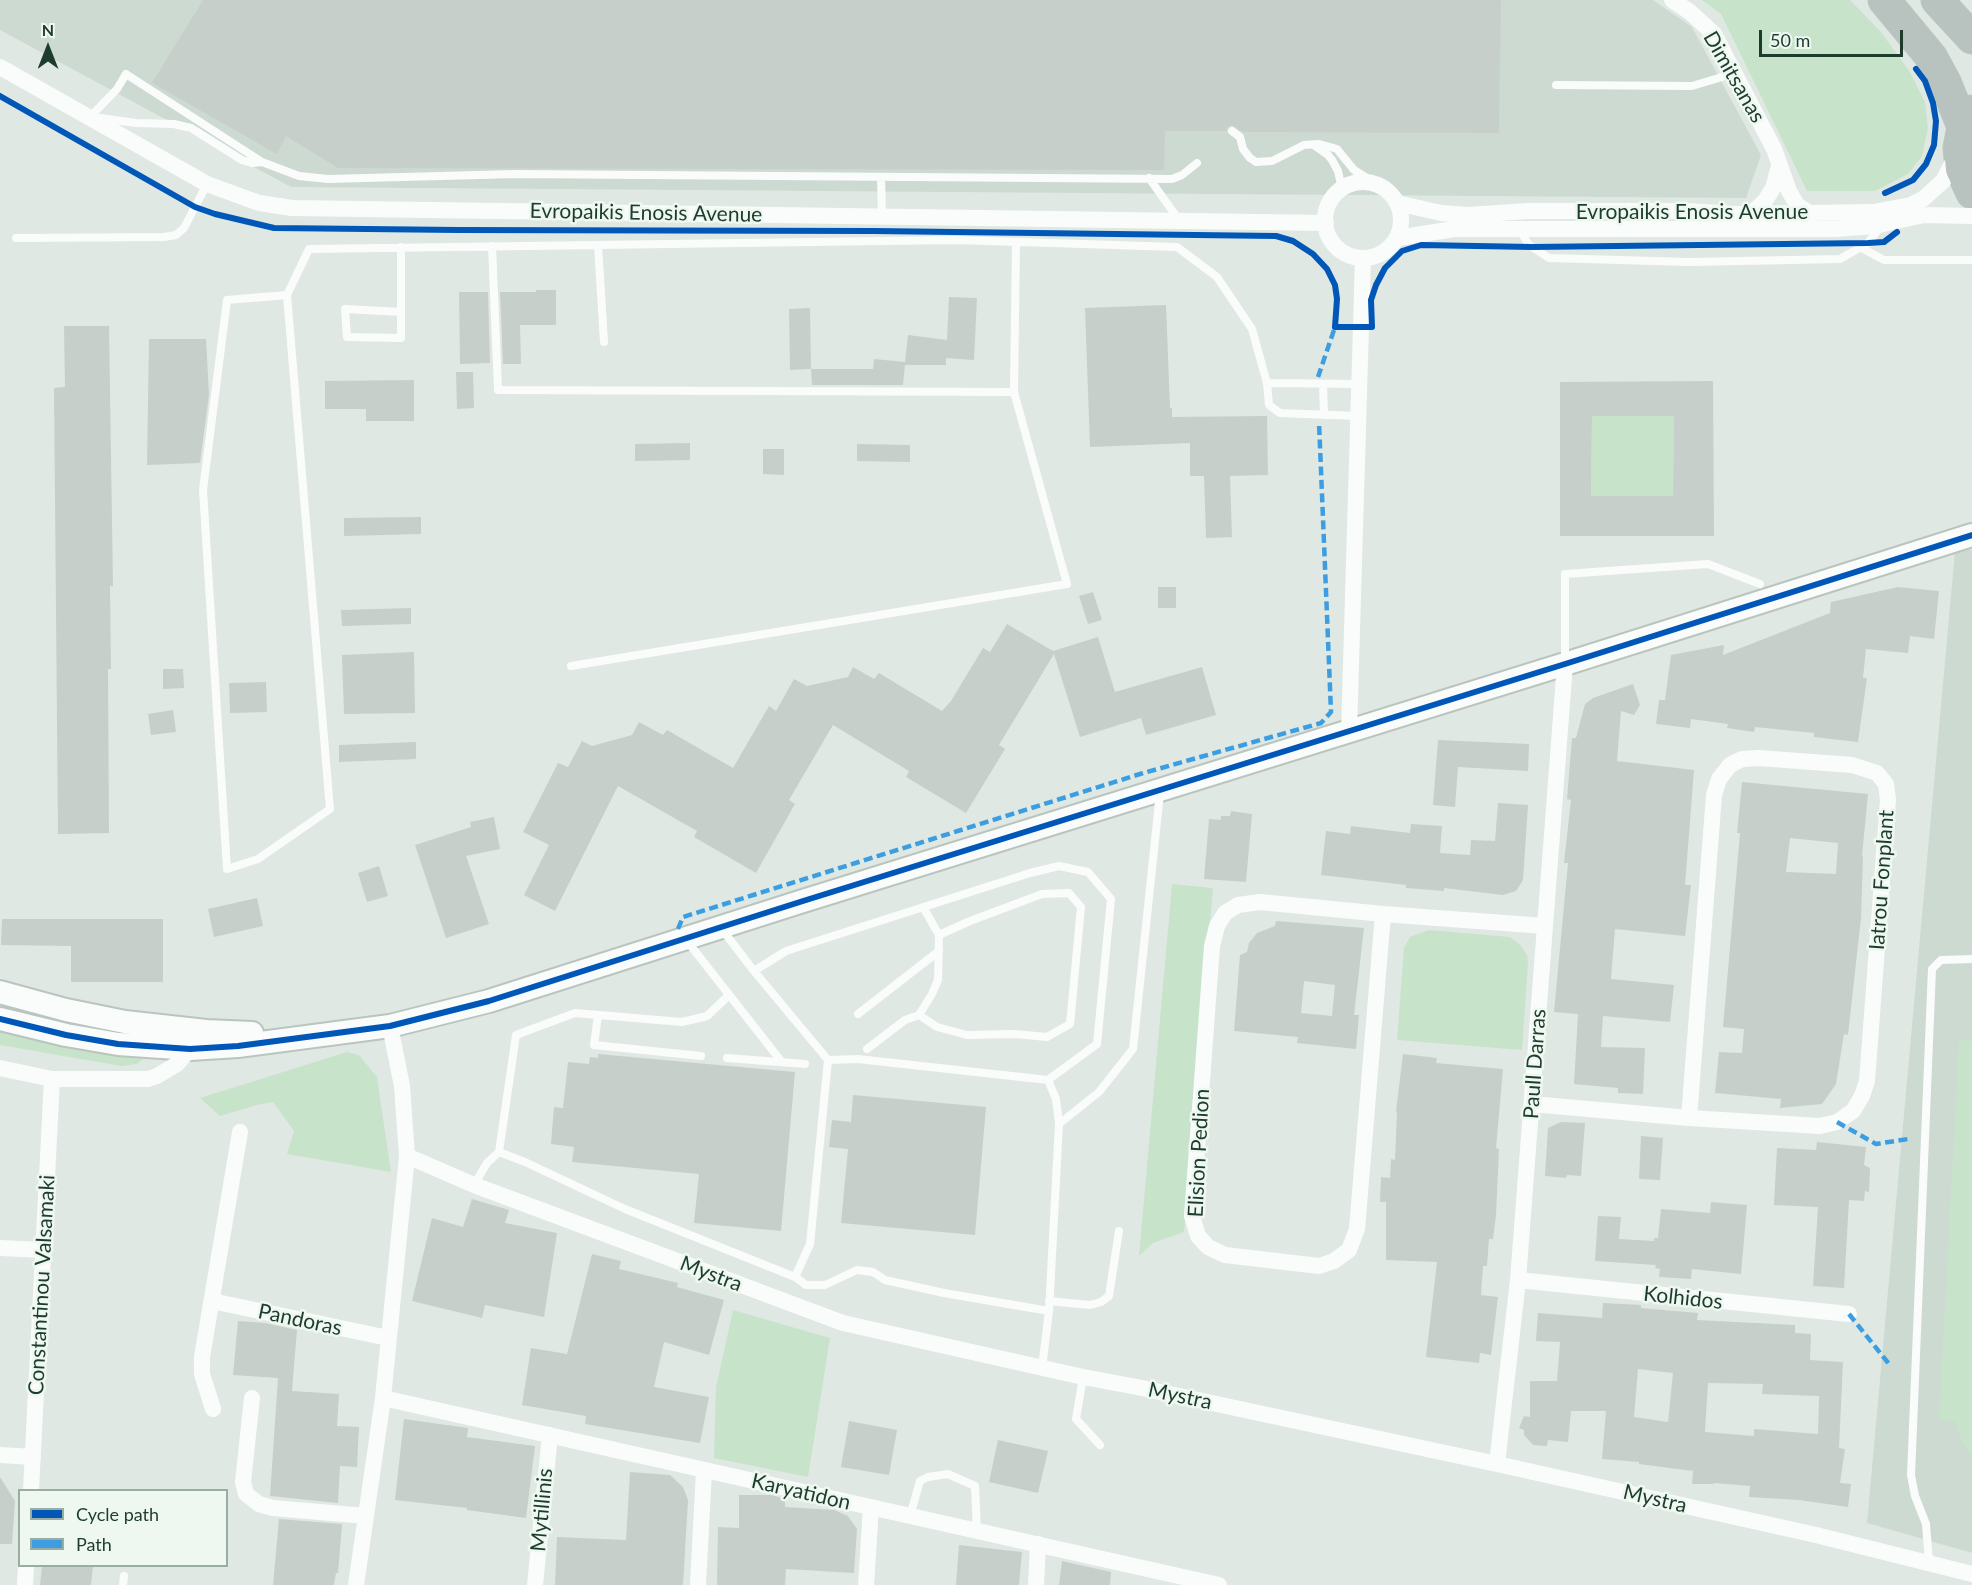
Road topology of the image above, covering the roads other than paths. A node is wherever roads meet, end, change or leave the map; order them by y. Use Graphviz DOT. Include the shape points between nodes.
graph roads {
  1 [pos="1672,0"];
  2 [pos="1884,0"];
  3 [pos="1937,0"];
  4 [pos="1972,38"];
  5 [pos="0,67"];
  6 [pos="1733,69"];
  7 [pos="1556,85"];
  8 [pos="90,117"];
  9 [pos="1965,128"];
  10 [pos="1233,132"];
  11 [pos="1312,145"];
  12 [pos="262,162"];
  13 [pos="1197,163"];
  14 [pos="1779,166"];
  15 [pos="881,177"];
  16 [pos="1149,178"];
  17 [pos="207,184"];
  18 [pos="1378,185"];
  19 [pos="1342,189"];
  20 [pos="1972,194"];
  21 [pos="1397,203"];
  22 [pos="1752,213"];
  23 [pos="1809,213"];
  24 [pos="882,216"];
  25 [pos="1972,216"];
  26 [pos="1179,220"];
  27 [pos="1326,223"];
  28 [pos="1882,224"];
  29 [pos="1519,228"];
  30 [pos="15,238"];
  31 [pos="1397,238"];
  32 [pos="1016,242"];
  33 [pos="598,245"];
  34 [pos="492,246"];
  35 [pos="401,247"];
  36 [pos="1860,247"];
  37 [pos="1362,258"];
  38 [pos="1972,260"];
  39 [pos="287,295"];
  40 [pos="401,312"];
  41 [pos="604,342"];
  42 [pos="1266,383"];
  43 [pos="1323,384"];
  44 [pos="1358,384"];
  45 [pos="1014,392"];
  46 [pos="1324,415"];
  47 [pos="1357,417"];
  48 [pos="1972,535"];
  49 [pos="1760,584"];
  50 [pos="1565,664"];
  51 [pos="571,666"];
  52 [pos="1348,732"];
  53 [pos="1160,792"];
  54 [pos="922,907"];
  55 [pos="1383,914"];
  56 [pos="1545,926"];
  57 [pos="721,928"];
  58 [pos="939,935"];
  59 [pos="686,939"];
  60 [pos="939,951"];
  61 [pos="1972,959"];
  62 [pos="754,971"];
  63 [pos="0,992"];
  64 [pos="728,996"];
  65 [pos="858,1014"];
  66 [pos="598,1015"];
  67 [pos="919,1015"];
  68 [pos="0,1019"];
  69 [pos="390,1026"];
  70 [pos="302,1036"];
  71 [pos="156,1047"];
  72 [pos="190,1049"];
  73 [pos="867,1049"];
  74 [pos="701,1056"];
  75 [pos="727,1058"];
  76 [pos="828,1059"];
  77 [pos="781,1061"];
  78 [pos="805,1064"];
  79 [pos="0,1068"];
  80 [pos="52,1079"];
  81 [pos="148,1079"];
  82 [pos="1048,1080"];
  83 [pos="1532,1104"];
  84 [pos="1689,1118"];
  85 [pos="1059,1124"];
  86 [pos="240,1132"];
  87 [pos="499,1152"];
  88 [pos="407,1156"];
  89 [pos="474,1185"];
  90 [pos="1119,1232"];
  91 [pos="0,1248"];
  92 [pos="43,1250"];
  93 [pos="795,1277"];
  94 [pos="1518,1280"];
  95 [pos="212,1301"];
  96 [pos="1049,1301"];
  97 [pos="1049,1311"];
  98 [pos="1849,1314"];
  99 [pos="388,1338"];
  100 [pos="1041,1368"];
  101 [pos="1083,1377"];
  102 [pos="252,1398"];
  103 [pos="383,1398"];
  104 [pos="213,1409"];
  105 [pos="550,1435"];
  106 [pos="1100,1445"];
  107 [pos="0,1455"];
  108 [pos="33,1457"];
  109 [pos="1497,1464"];
  110 [pos="704,1470"];
  111 [pos="31,1489"];
  112 [pos="871,1507"];
  113 [pos="366,1516"];
  114 [pos="910,1516"];
  115 [pos="977,1531"];
  116 [pos="1038,1544"];
  117 [pos="1929,1564"];
  118 [pos="26,1567"];
  119 [pos="1972,1574"];
  120 [pos="1196,1582"];
  121 [pos="25,1585"];
  122 [pos="356,1585"];
  123 [pos="535,1585"];
  124 [pos="699,1585"];
  125 [pos="866,1585"];
  126 [pos="1036,1585"];
  127 [pos="1219,1585"];
  1 -- 6 [label="street, Dimitsanas" via="1714,34"];
  2 -- 9 [label="highway" via="1932,58"];
  3 -- 4 [label="highway"];
  5 -- 8 [label="street, Evropaikis Enosis Avenue"];
  6 -- 7 [label="lane" via="1722,77 1692,86"];
  6 -- 14 [label="street, Dimitsanas"];
  8 -- 12 [label="lane" via="191,128 242,160"];
  8 -- 12 [label="lane" via="126,74"];
  8 -- 17 [label="street, Evropaikis Enosis Avenue"];
  9 -- 20 [label="highway" via="1961,169"];
  9 -- 23 [label="street, Evropaikis Enosis Avenue" via="1943,181 1911,205 1873,212"];
  10 -- 11 [label="lane" via="1257,162 1272,161"];
  11 -- 18 [label="lane" via="1337,149 1354,170"];
  11 -- 19 [label="lane" via="1332,160"];
  12 -- 15 [label="lane" via="299,176 328,179 515,174"];
  13 -- 16 [label="lane" via="1182,175"];
  14 -- 22 [label="street" via="1773,188"];
  14 -- 23 [label="street, Dimitsanas" via="1797,204"];
  15 -- 16 [label="lane"];
  15 -- 24 [label="lane"];
  16 -- 26 [label="lane"];
  17 -- 24 [label="street, Evropaikis Enosis Avenue" via="260,203 292,208"];
  17 -- 30 [label="lane" via="184,228 176,235"];
  18 -- 19 [label="street" via="1365,182"];
  18 -- 21 [label="street"];
  19 -- 27 [label="street" via="1333,197"];
  21 -- 22 [label="street, Evropaikis Enosis Avenue" via="1468,215 1528,211"];
  21 -- 31 [label="street" via="1401,215"];
  22 -- 23 [label="street, Evropaikis Enosis Avenue"];
  24 -- 26 [label="street, Evropaikis Enosis Avenue"];
  25 -- 28 [label="street, Evropaikis Enosis Avenue" via="1924,215"];
  26 -- 27 [label="street, Evropaikis Enosis Avenue"];
  27 -- 37 [label="street" via="1332,242 1340,251"];
  28 -- 29 [label="street, Evropaikis Enosis Avenue" via="1836,229"];
  28 -- 36 [label="lane" via="1868,243"];
  29 -- 31 [label="street, Evropaikis Enosis Avenue" via="1454,228"];
  29 -- 36 [label="lane" via="1529,245 1549,258 1690,262 1840,259"];
  31 -- 37 [label="street, Evropaikis Enosis Avenue" via="1387,250"];
  32 -- 33 [label="lane"];
  32 -- 42 [label="lane" via="1177,247 1217,277 1252,329"];
  32 -- 45 [label="lane"];
  33 -- 34 [label="lane"];
  33 -- 41 [label="lane"];
  34 -- 35 [label="lane"];
  34 -- 45 [label="lane" via="498,390"];
  35 -- 39 [label="lane" via="309,249"];
  35 -- 40 [label="lane"];
  36 -- 38 [label="lane" via="1884,260"];
  37 -- 44 [label="street"];
  39 -- 39 [label="lane" via="330,809 258,859 226,869 203,490 227,300"];
  40 -- 40 [label="lane" via="401,338 347,337 345,309"];
  42 -- 43 [label="lane"];
  42 -- 46 [label="lane" via="1269,405 1281,413"];
  43 -- 44 [label="lane"];
  43 -- 46 [label="lane"];
  44 -- 47 [label="street"];
  45 -- 51 [label="lane" via="1067,584"];
  46 -- 47 [label="lane"];
  47 -- 52 [label="street"];
  48 -- 50 [label="street"];
  49 -- 50 [label="lane" via="1708,564 1565,574"];
  50 -- 52 [label="street"];
  50 -- 56 [label="street, Paull Darras"];
  52 -- 53 [label="street"];
  53 -- 57 [label="street"];
  53 -- 85 [label="lane" via="1133,1049 1099,1092"];
  54 -- 58 [label="lane"];
  54 -- 62 [label="lane" via="786,951"];
  54 -- 82 [label="lane" via="1059,866 1088,872 1111,899 1097,1044"];
  55 -- 55 [label="street, Elision Pedion" via="1260,902 1238,904 1225,913 1217,926 1212,946 1192,1216 1198,1236 1208,1247 1225,1255 1319,1266 1348,1250 1357,1229"];
  55 -- 56 [label="street, Elision Pedion"];
  56 -- 83 [label="street, Paull Darras"];
  57 -- 59 [label="street"];
  57 -- 62 [label="lane"];
  58 -- 60 [label="lane"];
  58 -- 67 [label="lane" via="1042,894 1069,893 1081,907 1070,1024 1047,1037 967,1035 937,1027"];
  59 -- 64 [label="lane"];
  59 -- 69 [label="street" via="489,1001"];
  60 -- 65 [label="lane"];
  60 -- 67 [label="lane" via="938,980"];
  61 -- 117 [label="lane" via="1941,960 1932,969 1911,1475 1926,1524"];
  62 -- 76 [label="lane"];
  63 -- 70 [label="street" via="125,1022"];
  64 -- 66 [label="lane" via="707,1016 682,1022"];
  64 -- 77 [label="lane"];
  66 -- 74 [label="lane" via="594,1045"];
  66 -- 87 [label="lane" via="575,1013 516,1035"];
  67 -- 73 [label="lane" via="905,1020"];
  68 -- 71 [label="street" via="66,1035"];
  69 -- 70 [label="street"];
  69 -- 88 [label="street" via="402,1086"];
  70 -- 72 [label="street"];
  71 -- 72 [label="street"];
  71 -- 81 [label="street" via="156,1066"];
  72 -- 81 [label="street" via="177,1064"];
  75 -- 77 [label="lane"];
  76 -- 82 [label="lane"];
  76 -- 93 [label="lane" via="810,1244"];
  77 -- 78 [label="lane"];
  79 -- 80 [label="street"];
  80 -- 81 [label="street"];
  80 -- 92 [label="street, Constantinou Valsamaki"];
  82 -- 85 [label="lane" via="1056,1099"];
  83 -- 84 [label="street, Iatrou Fonplant"];
  83 -- 94 [label="street, Paull Darras"];
  84 -- 84 [label="street, Iatrou Fonplant" via="1820,1126 1837,1122 1852,1111 1862,1096 1867,1081 1888,800 1886,784 1877,773 1852,765 1760,758 1742,759 1730,765 1719,779 1714,795"];
  85 -- 96 [label="lane"];
  86 -- 95 [label="street"];
  87 -- 89 [label="lane"];
  87 -- 93 [label="lane" via="636,1214"];
  88 -- 89 [label="street, Mystra"];
  88 -- 99 [label="street"];
  89 -- 100 [label="street, Mystra" via="843,1323"];
  90 -- 96 [label="lane" via="1109,1296 1090,1305"];
  91 -- 92 [label="street"];
  92 -- 108 [label="street, Constantinou Valsamaki"];
  93 -- 97 [label="lane" via="806,1285 825,1285 857,1270 873,1272 885,1280"];
  94 -- 98 [label="street, Kolhidos"];
  94 -- 109 [label="street, Paull Darras"];
  95 -- 99 [label="street, Pandoras"];
  95 -- 104 [label="street" via="202,1374"];
  96 -- 97 [label="lane"];
  97 -- 100 [label="lane"];
  99 -- 103 [label="street"];
  100 -- 101 [label="street, Mystra"];
  101 -- 106 [label="lane" via="1076,1419"];
  101 -- 109 [label="street, Mystra"];
  102 -- 113 [label="street" via="243,1482 246,1494 273,1508"];
  103 -- 105 [label="street, Karyatidon"];
  103 -- 113 [label="street"];
  105 -- 110 [label="street, Karyatidon"];
  105 -- 123 [label="street, Mytillinis"];
  107 -- 108 [label="street"];
  108 -- 111 [label="street, Constantinou Valsamaki"];
  109 -- 117 [label="street, Mystra"];
  110 -- 112 [label="street, Karyatidon"];
  110 -- 124 [label="street"];
  112 -- 114 [label="street, Karyatidon"];
  112 -- 125 [label="street"];
  113 -- 122 [label="street"];
  114 -- 115 [label="street, Karyatidon"];
  114 -- 115 [label="lane" via="920,1481 948,1474 975,1486"];
  115 -- 116 [label="street, Karyatidon"];
  116 -- 120 [label="street, Karyatidon"];
  116 -- 126 [label="street"];
  117 -- 119 [label="street, Mystra"];
  118 -- 121 [label="street"];
  120 -- 127 [label="street, Karyatidon"];
}
